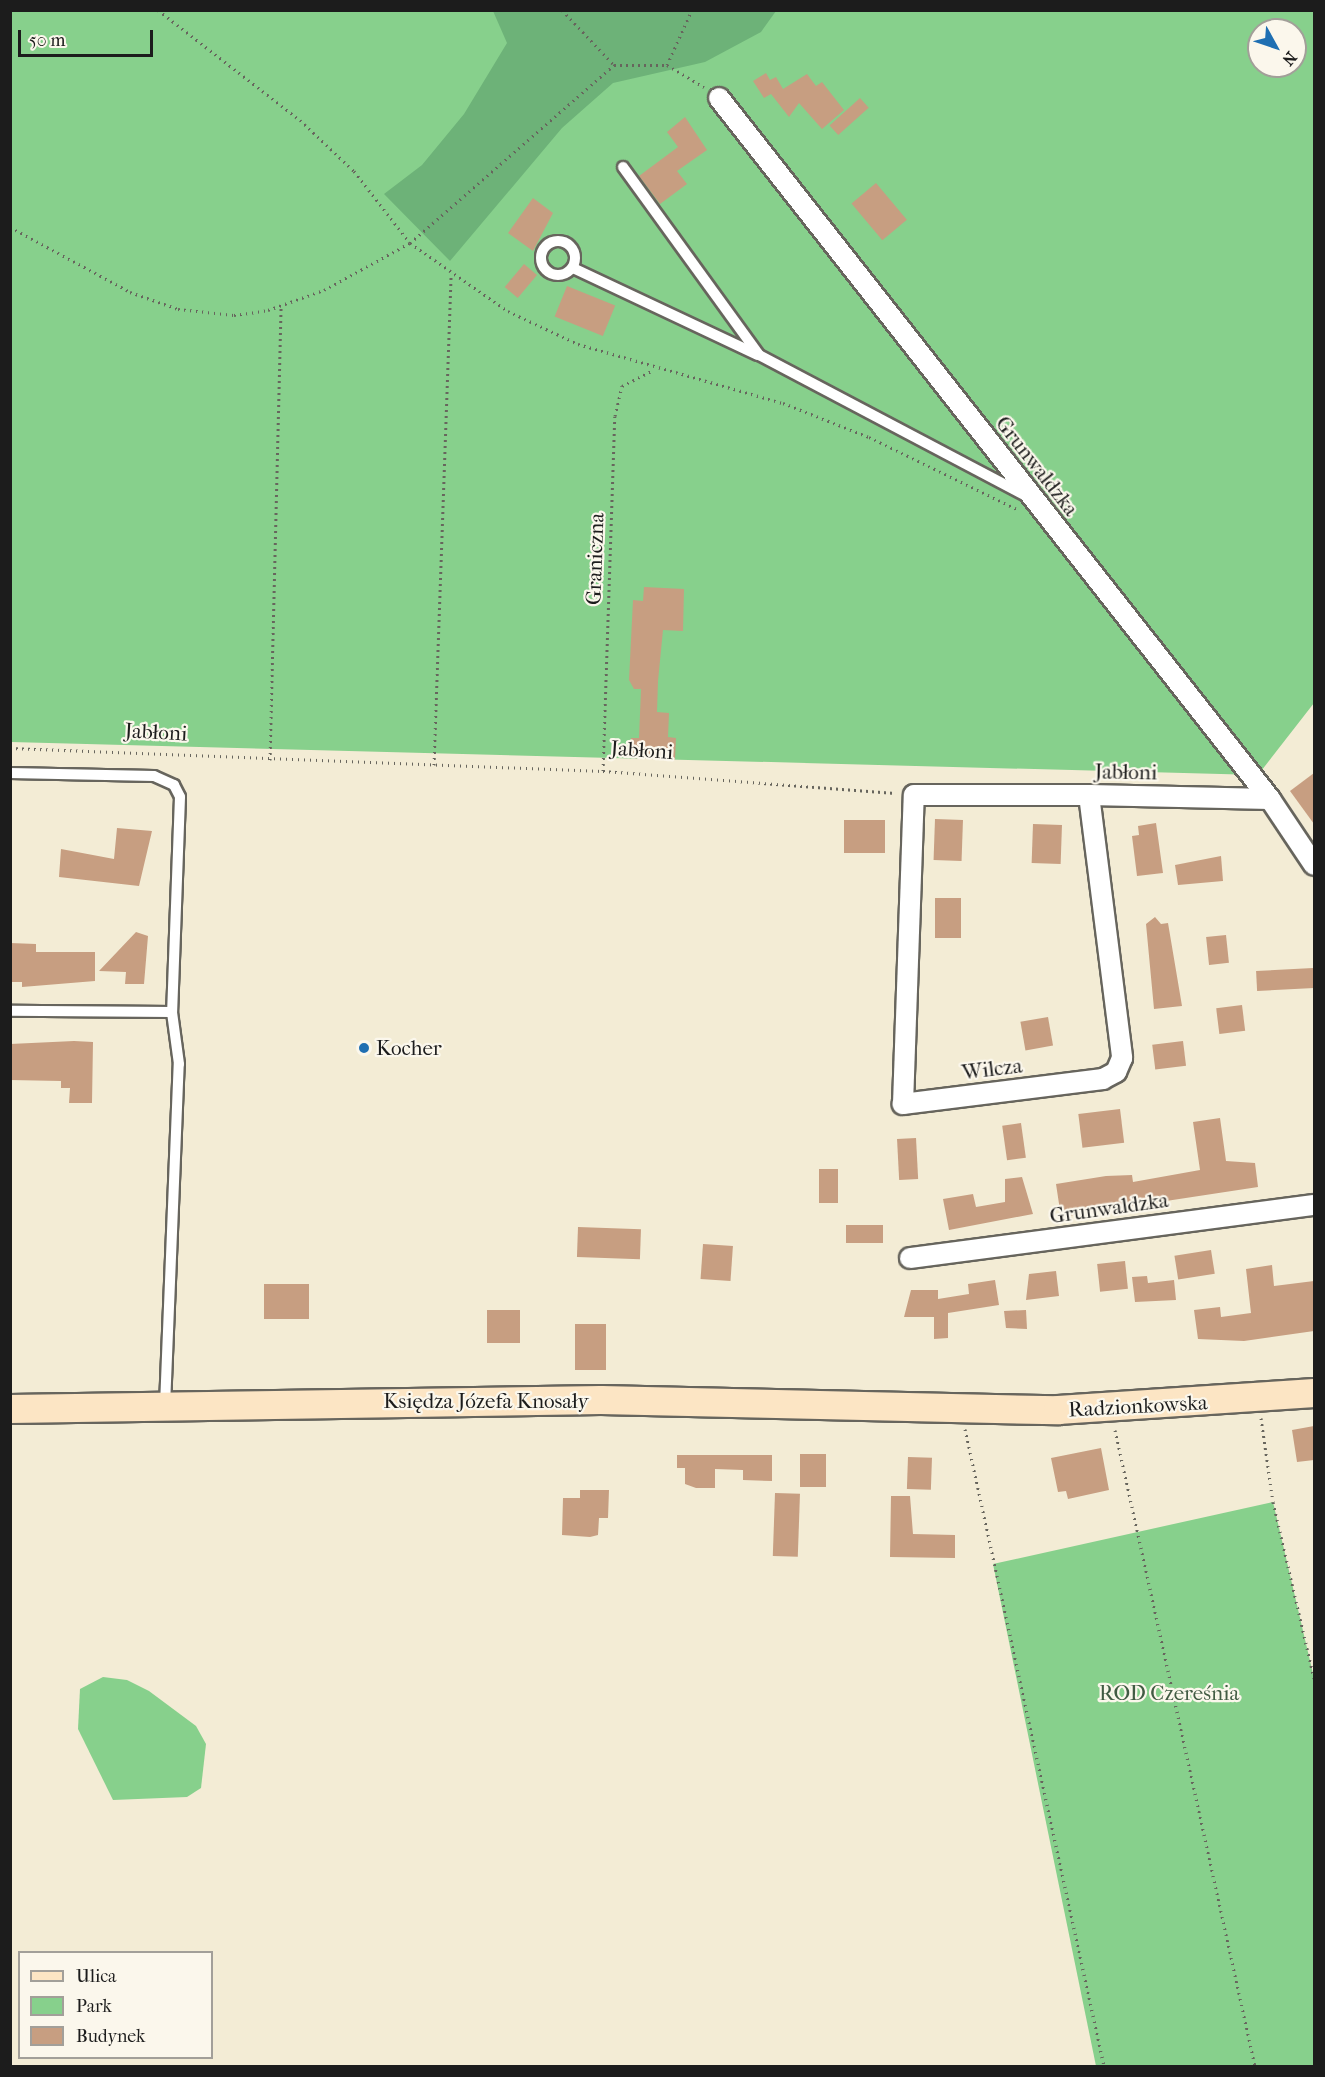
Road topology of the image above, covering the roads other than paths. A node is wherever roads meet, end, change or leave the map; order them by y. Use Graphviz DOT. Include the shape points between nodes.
graph roads {
  1 [pos="719,98"];
  2 [pos="623,167"];
  3 [pos="573,268"];
  4 [pos="759,355"];
  5 [pos="1031,498"];
  6 [pos="10,773"];
  7 [pos="914,795"];
  8 [pos="1089,795"];
  9 [pos="1270,799"];
  10 [pos="1309,839"];
  11 [pos="1314,865"];
  12 [pos="10,1011"];
  13 [pos="172,1012"];
  14 [pos="1314,1205"];
  15 [pos="910,1258"];
  16 [pos="1314,1393"];
  17 [pos="165,1406"];
  18 [pos="10,1408"];
  19 [pos="961,1410"];
  1 -- 5 [label="street, Grunwaldzka"];
  2 -- 4 [label="lane"];
  3 -- 4 [label="lane"];
  4 -- 5 [label="lane"];
  5 -- 9 [label="street, Grunwaldzka"];
  6 -- 13 [label="lane" via="154,776 174,785 180,797"];
  7 -- 8 [label="street, Jabłoni"];
  7 -- 8 [label="street, Wilcza" via="903,1104 1103,1079 1116,1072 1122,1058"];
  8 -- 9 [label="street, Jabłoni"];
  9 -- 10 [label="street, Grunwaldzka"];
  10 -- 11 [label="street, Grunwaldzka"];
  12 -- 13 [label="lane"];
  13 -- 17 [label="lane" via="179,1064"];
  14 -- 15 [label="street, Grunwaldzka"];
  16 -- 19 [label="street, Radzionkowska" via="1110,1408"];
  17 -- 18 [label="street, Księdza Józefa Knosały"];
  17 -- 19 [label="street, Księdza Józefa Knosały" via="601,1400"];
}
